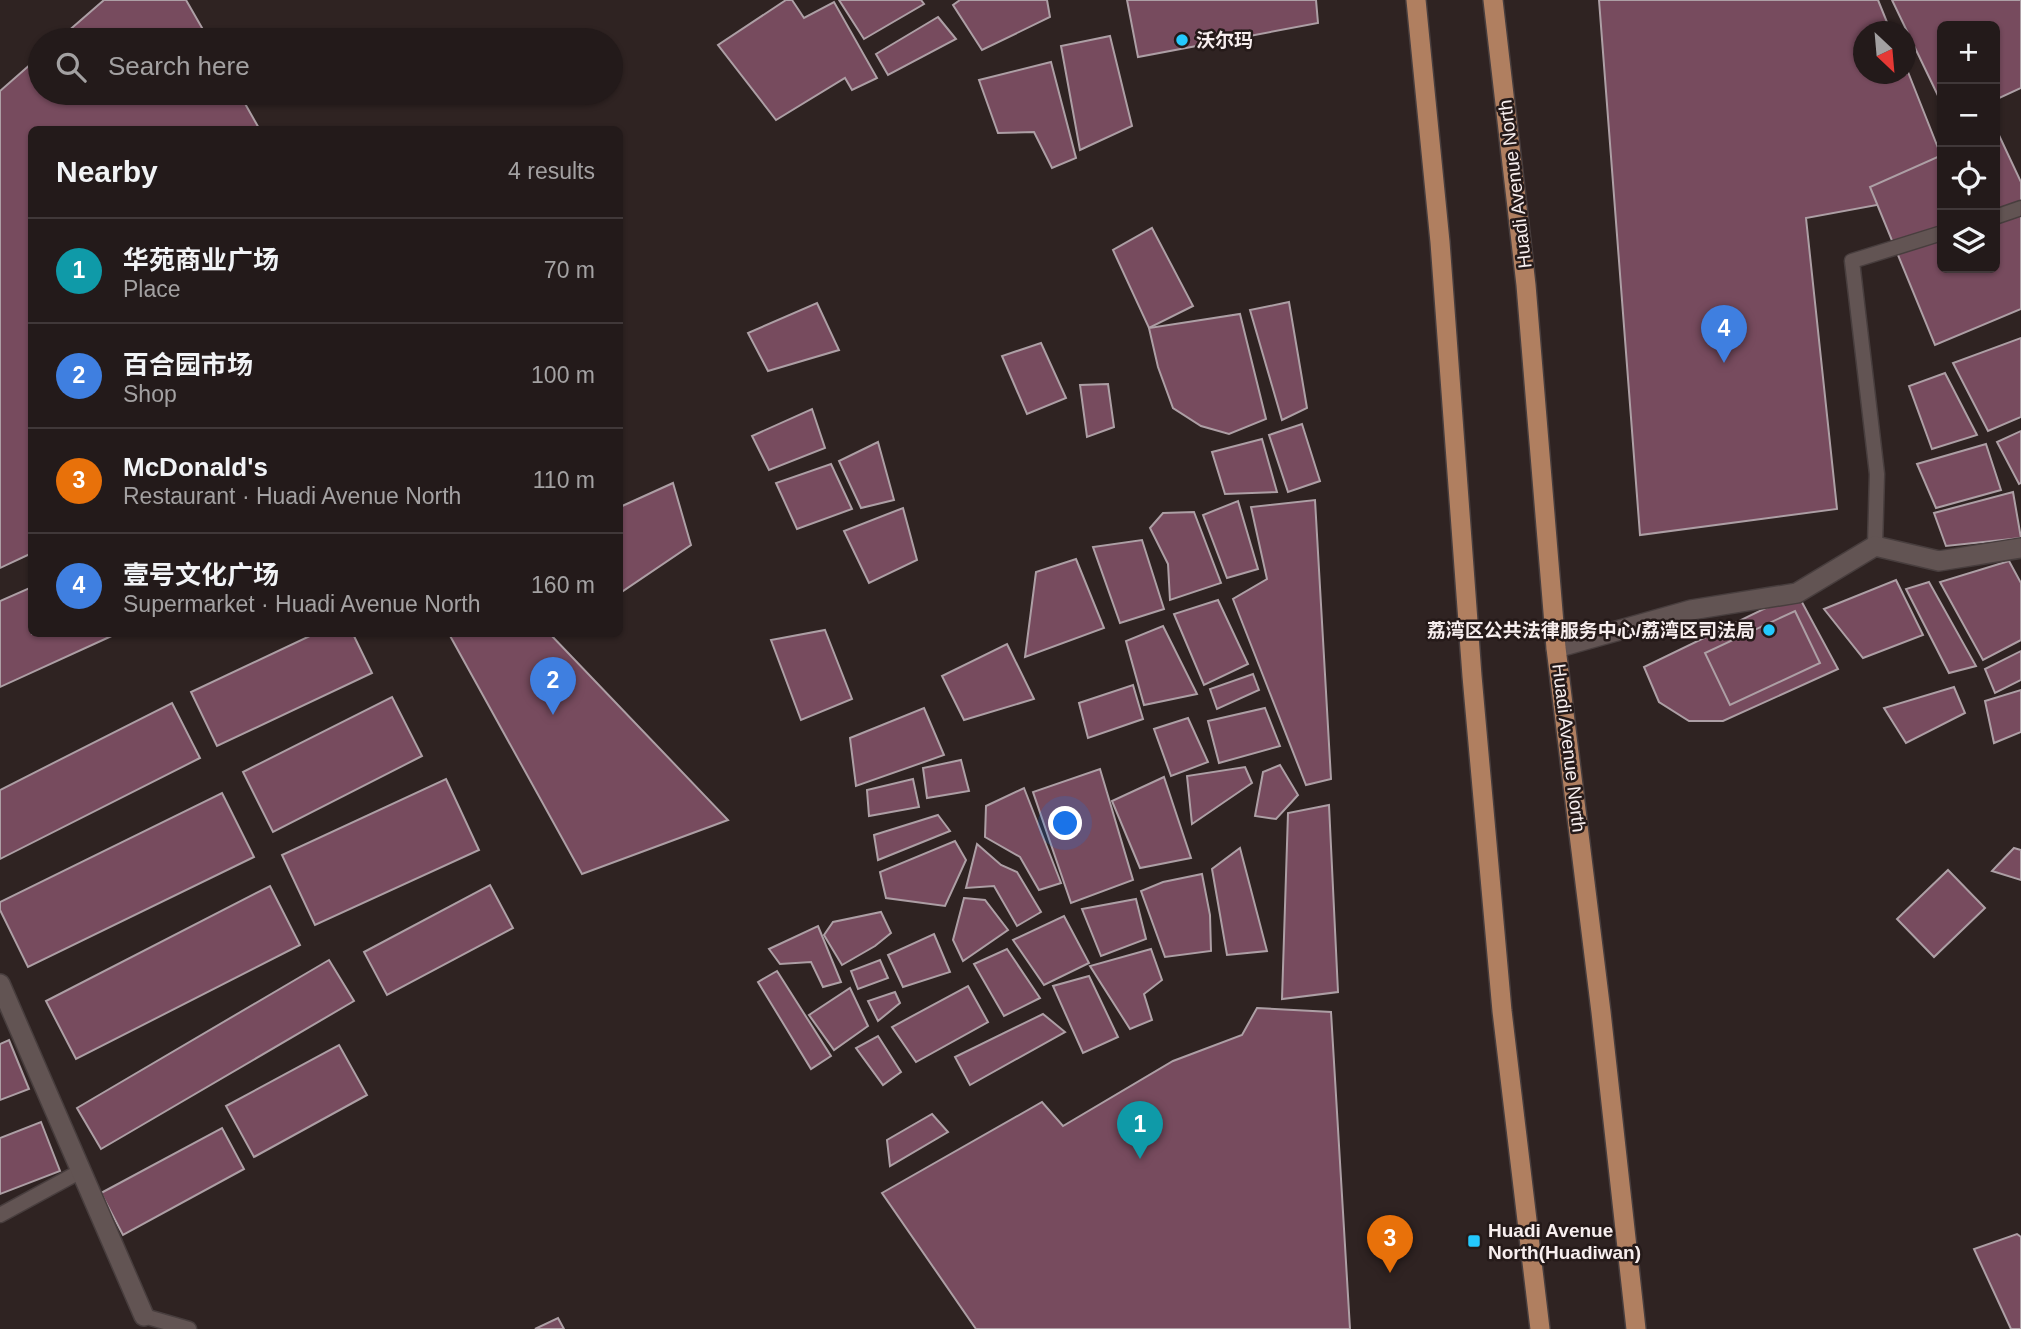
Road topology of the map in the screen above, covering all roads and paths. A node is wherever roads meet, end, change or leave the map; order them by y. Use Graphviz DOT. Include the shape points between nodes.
graph roads {
  1 [pos="1416,0"];
  2 [pos="1493,0"];
  3 [pos="2021,208"];
  4 [pos="2000,214"];
  5 [pos="1937,235"];
  6 [pos="1875,546"];
  7 [pos="2021,548"];
  8 [pos="1556,648"];
  9 [pos="0,984"];
  10 [pos="81,1171"];
  11 [pos="0,1215"];
  12 [pos="144,1316"];
  13 [pos="189,1329"];
  14 [pos="1540,1329"];
  15 [pos="1636,1329"];
  1 -- 14 [label="main road" via="1502,1011"];
  2 -- 8 [label="main road, Huadi Avenue North" via="1526,285"];
  3 -- 4 [label="lane"];
  5 -- 6 [label="lane" via="1852,261 1877,474"];
  6 -- 7 [label="street" via="1939,561"];
  6 -- 8 [label="street" via="1797,593 1692,610"];
  8 -- 15 [label="main road, Huadi Avenue North"];
  9 -- 10 [label="street"];
  10 -- 11 [label="lane"];
  10 -- 12 [label="street"];
  12 -- 13 [label="lane"];
}
